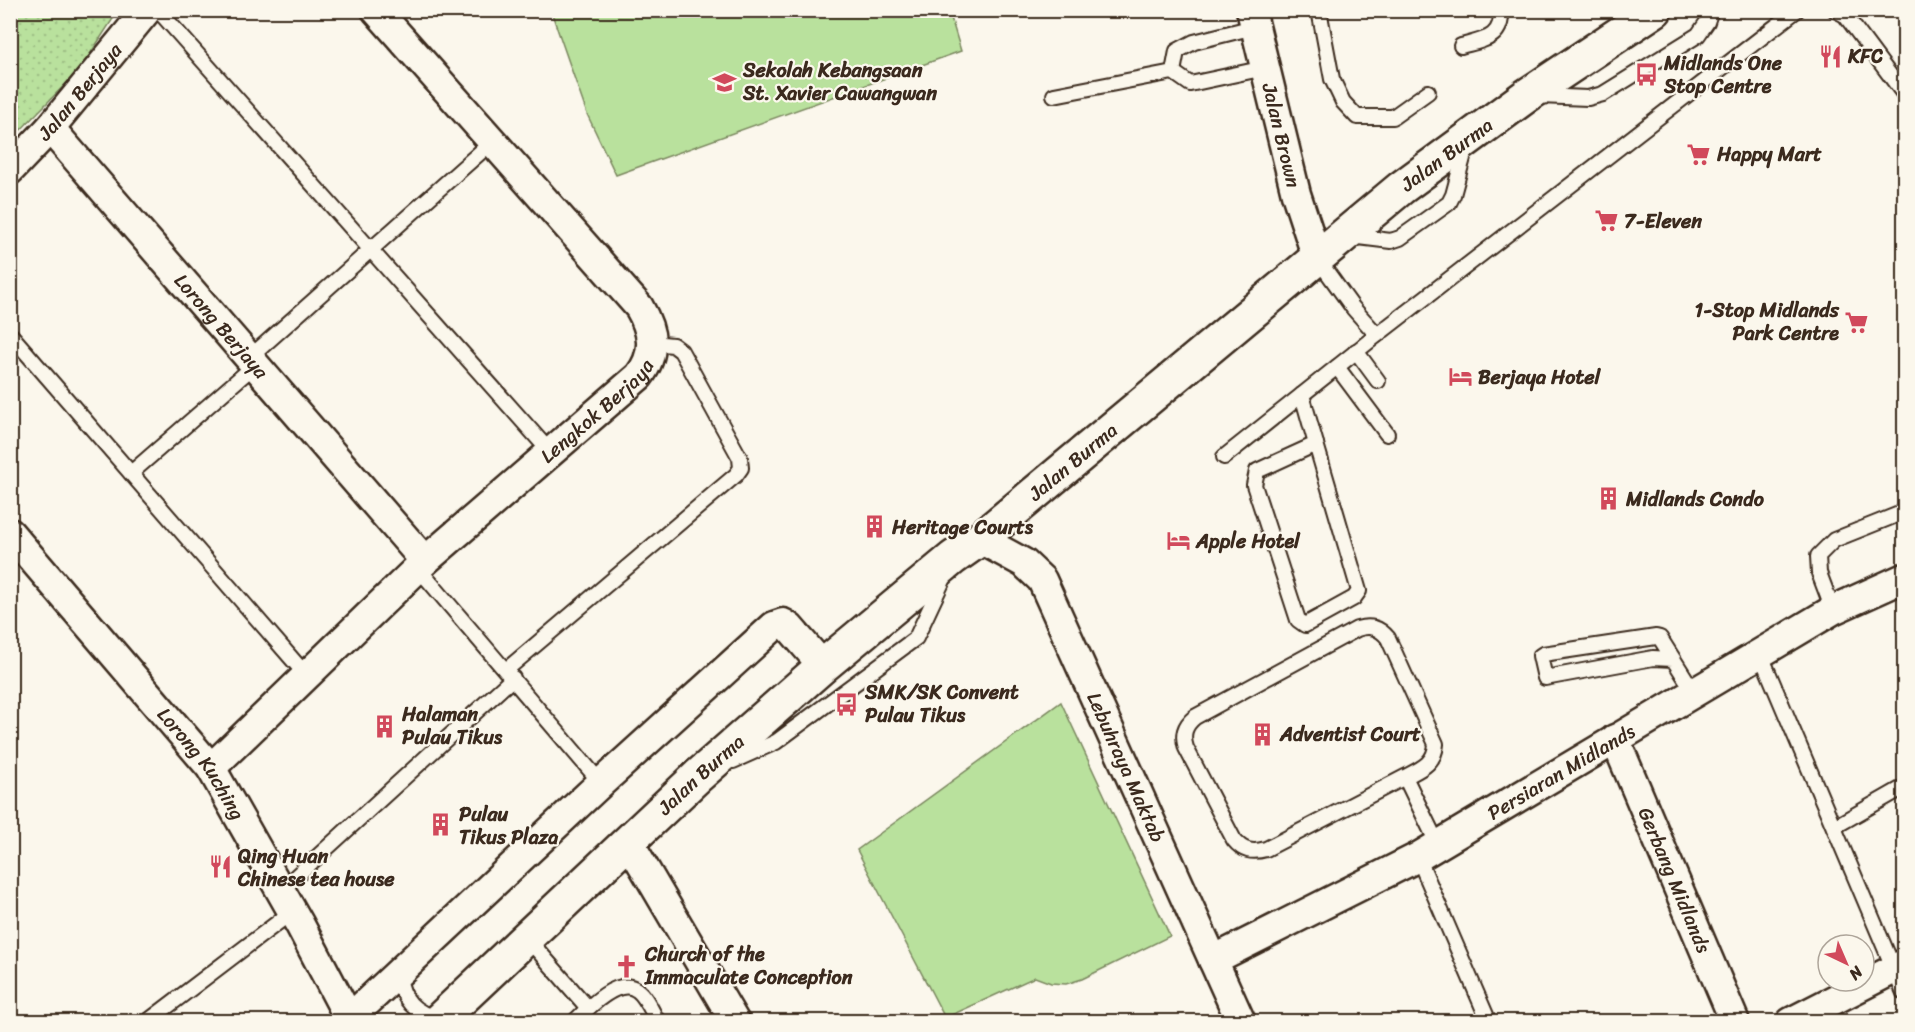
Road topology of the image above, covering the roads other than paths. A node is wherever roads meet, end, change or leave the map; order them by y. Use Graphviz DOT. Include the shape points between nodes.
graph roads {
  1 [pos="147,10"];
  2 [pos="158,10"];
  3 [pos="376,10"];
  4 [pos="1319,10"];
  5 [pos="1501,10"];
  6 [pos="1655,10"];
  7 [pos="1712,10"];
  8 [pos="1797,10"];
  9 [pos="1835,10"];
  10 [pos="1252,19"];
  11 [pos="1461,46"];
  12 [pos="1265,68"];
  13 [pos="1173,72"];
  14 [pos="1428,92"];
  15 [pos="1905,94"];
  16 [pos="1054,95"];
  17 [pos="1526,96"];
  18 [pos="50,128"];
  19 [pos="493,141"];
  20 [pos="10,170"];
  21 [pos="371,249"];
  22 [pos="1317,258"];
  23 [pos="10,334"];
  24 [pos="1377,334"];
  25 [pos="652,343"];
  26 [pos="1356,351"];
  27 [pos="252,362"];
  28 [pos="1336,367"];
  29 [pos="1378,381"];
  30 [pos="1302,395"];
  31 [pos="1387,434"];
  32 [pos="1316,444"];
  33 [pos="551,453"];
  34 [pos="1224,457"];
  35 [pos="131,473"];
  36 [pos="1905,512"];
  37 [pos="468,524"];
  38 [pos="394,526"];
  39 [pos="10,533"];
  40 [pos="980,539"];
  41 [pos="953,558"];
  42 [pos="422,565"];
  43 [pos="1905,578"];
  44 [pos="1833,610"];
  45 [pos="1760,654"];
  46 [pos="1673,658"];
  47 [pos="823,666"];
  48 [pos="509,674"];
  49 [pos="306,675"];
  50 [pos="1694,692"];
  51 [pos="1615,739"];
  52 [pos="211,768"];
  53 [pos="698,776"];
  54 [pos="1405,777"];
  55 [pos="602,783"];
  56 [pos="1905,788"];
  57 [pos="1834,826"];
  58 [pos="629,842"];
  59 [pos="1428,851"];
  60 [pos="286,901"];
  61 [pos="527,938"];
  62 [pos="1213,960"];
  63 [pos="398,975"];
  64 [pos="1901,976"];
  65 [pos="588,1008"];
  66 [pos="350,1020"];
  67 [pos="438,1020"];
  68 [pos="147,1022"];
  69 [pos="574,1022"];
  70 [pos="658,1022"];
  71 [pos="735,1022"];
  72 [pos="1241,1022"];
  73 [pos="1489,1022"];
  74 [pos="1735,1022"];
  75 [pos="1791,1022"];
  1 -- 18 [label="street, Jalan Berjaya"];
  2 -- 21 [label="lane"];
  3 -- 19 [label="street, Lengkok Berjaya"];
  4 -- 14 [label="lane" via="1332,80 1342,102 1357,117 1393,117"];
  5 -- 11 [label="lane" via="1499,29 1493,36"];
  6 -- 17 [label="main road, Jalan Burma"];
  7 -- 17 [label="lane" via="1698,35 1603,94 1588,98"];
  8 -- 24 [label="lane"];
  9 -- 15 [label="lane" via="1845,15"];
  10 -- 12 [label="street, Jalan Brown"];
  10 -- 13 [label="lane" via="1177,51"];
  12 -- 13 [label="lane" via="1190,84"];
  12 -- 22 [label="street, Jalan Brown" via="1296,194"];
  13 -- 16 [label="lane"];
  17 -- 22 [label="main road, Jalan Burma" via="1401,188"];
  18 -- 20 [label="street, Jalan Berjaya"];
  18 -- 27 [label="street, Lorong Berjaya"];
  19 -- 21 [label="lane"];
  19 -- 25 [label="street, Lengkok Berjaya" via="639,307 652,333"];
  21 -- 27 [label="lane"];
  21 -- 33 [label="lane"];
  22 -- 24 [label="lane"];
  22 -- 40 [label="main road, Jalan Burma"];
  23 -- 35 [label="lane"];
  24 -- 26 [label="lane"];
  25 -- 33 [label="street, Lengkok Berjaya" via="647,366 639,376"];
  25 -- 48 [label="lane" via="673,345 681,351 740,459 741,468"];
  26 -- 28 [label="lane"];
  26 -- 29 [label="lane"];
  27 -- 35 [label="lane"];
  27 -- 38 [label="street, Lorong Berjaya"];
  28 -- 30 [label="lane"];
  28 -- 31 [label="lane"];
  30 -- 32 [label="lane"];
  30 -- 34 [label="lane"];
  32 -- 32 [label="lane" via="1359,591 1354,598 1305,625 1298,620 1254,484 1257,471"];
  33 -- 37 [label="street, Lengkok Berjaya"];
  35 -- 49 [label="lane"];
  36 -- 44 [label="lane" via="1834,540 1818,556 1819,573"];
  37 -- 38 [label="street" via="434,531"];
  37 -- 42 [label="street, Lengkok Berjaya"];
  38 -- 42 [label="street, Lorong Berjaya"];
  39 -- 52 [label="street, Lorong Kuching"];
  40 -- 41 [label="main road, Jalan Burma"];
  40 -- 62 [label="street, Lebuhraya Maktab" via="1024,563 1041,580"];
  41 -- 47 [label="main road, Jalan Burma"];
  41 -- 53 [label="lane" via="916,638 776,742"];
  42 -- 48 [label="lane"];
  42 -- 49 [label="street, Lengkok Berjaya"];
  43 -- 44 [label="street, Persiaran Midlands"];
  44 -- 45 [label="street, Persiaran Midlands"];
  45 -- 50 [label="street, Persiaran Midlands"];
  45 -- 57 [label="lane"];
  46 -- 46 [label="lane" via="1653,658 1548,678 1543,677 1540,656 1656,637"];
  46 -- 50 [label="lane"];
  47 -- 53 [label="main road, Jalan Burma"];
  47 -- 55 [label="street" via="790,628 783,623 774,626"];
  48 -- 55 [label="lane"];
  48 -- 60 [label="lane"];
  49 -- 52 [label="street, Lengkok Berjaya"];
  50 -- 51 [label="street, Persiaran Midlands"];
  51 -- 59 [label="street, Persiaran Midlands"];
  51 -- 74 [label="street, Gerbang Midlands"];
  52 -- 60 [label="street, Lorong Kuching"];
  53 -- 58 [label="main road, Jalan Burma"];
  54 -- 54 [label="lane" via="1266,849 1248,851 1234,840 1186,748 1184,731 1195,717 1357,629 1374,627 1388,638 1436,744 1431,761"];
  54 -- 59 [label="lane"];
  55 -- 63 [label="street"];
  56 -- 57 [label="lane"];
  57 -- 64 [label="lane"];
  58 -- 61 [label="main road, Jalan Burma"];
  58 -- 71 [label="street"];
  59 -- 62 [label="street, Persiaran Midlands"];
  59 -- 73 [label="lane"];
  60 -- 66 [label="street, Lorong Kuching"];
  60 -- 68 [label="lane"];
  61 -- 65 [label="lane"];
  61 -- 67 [label="main road, Jalan Burma"];
  62 -- 72 [label="street, Lebuhraya Maktab"];
  63 -- 66 [label="street"];
  63 -- 67 [label="lane" via="401,990 412,1006"];
  64 -- 75 [label="street"];
  65 -- 69 [label="lane"];
  65 -- 70 [label="lane" via="615,988 629,986 639,991"];
}
